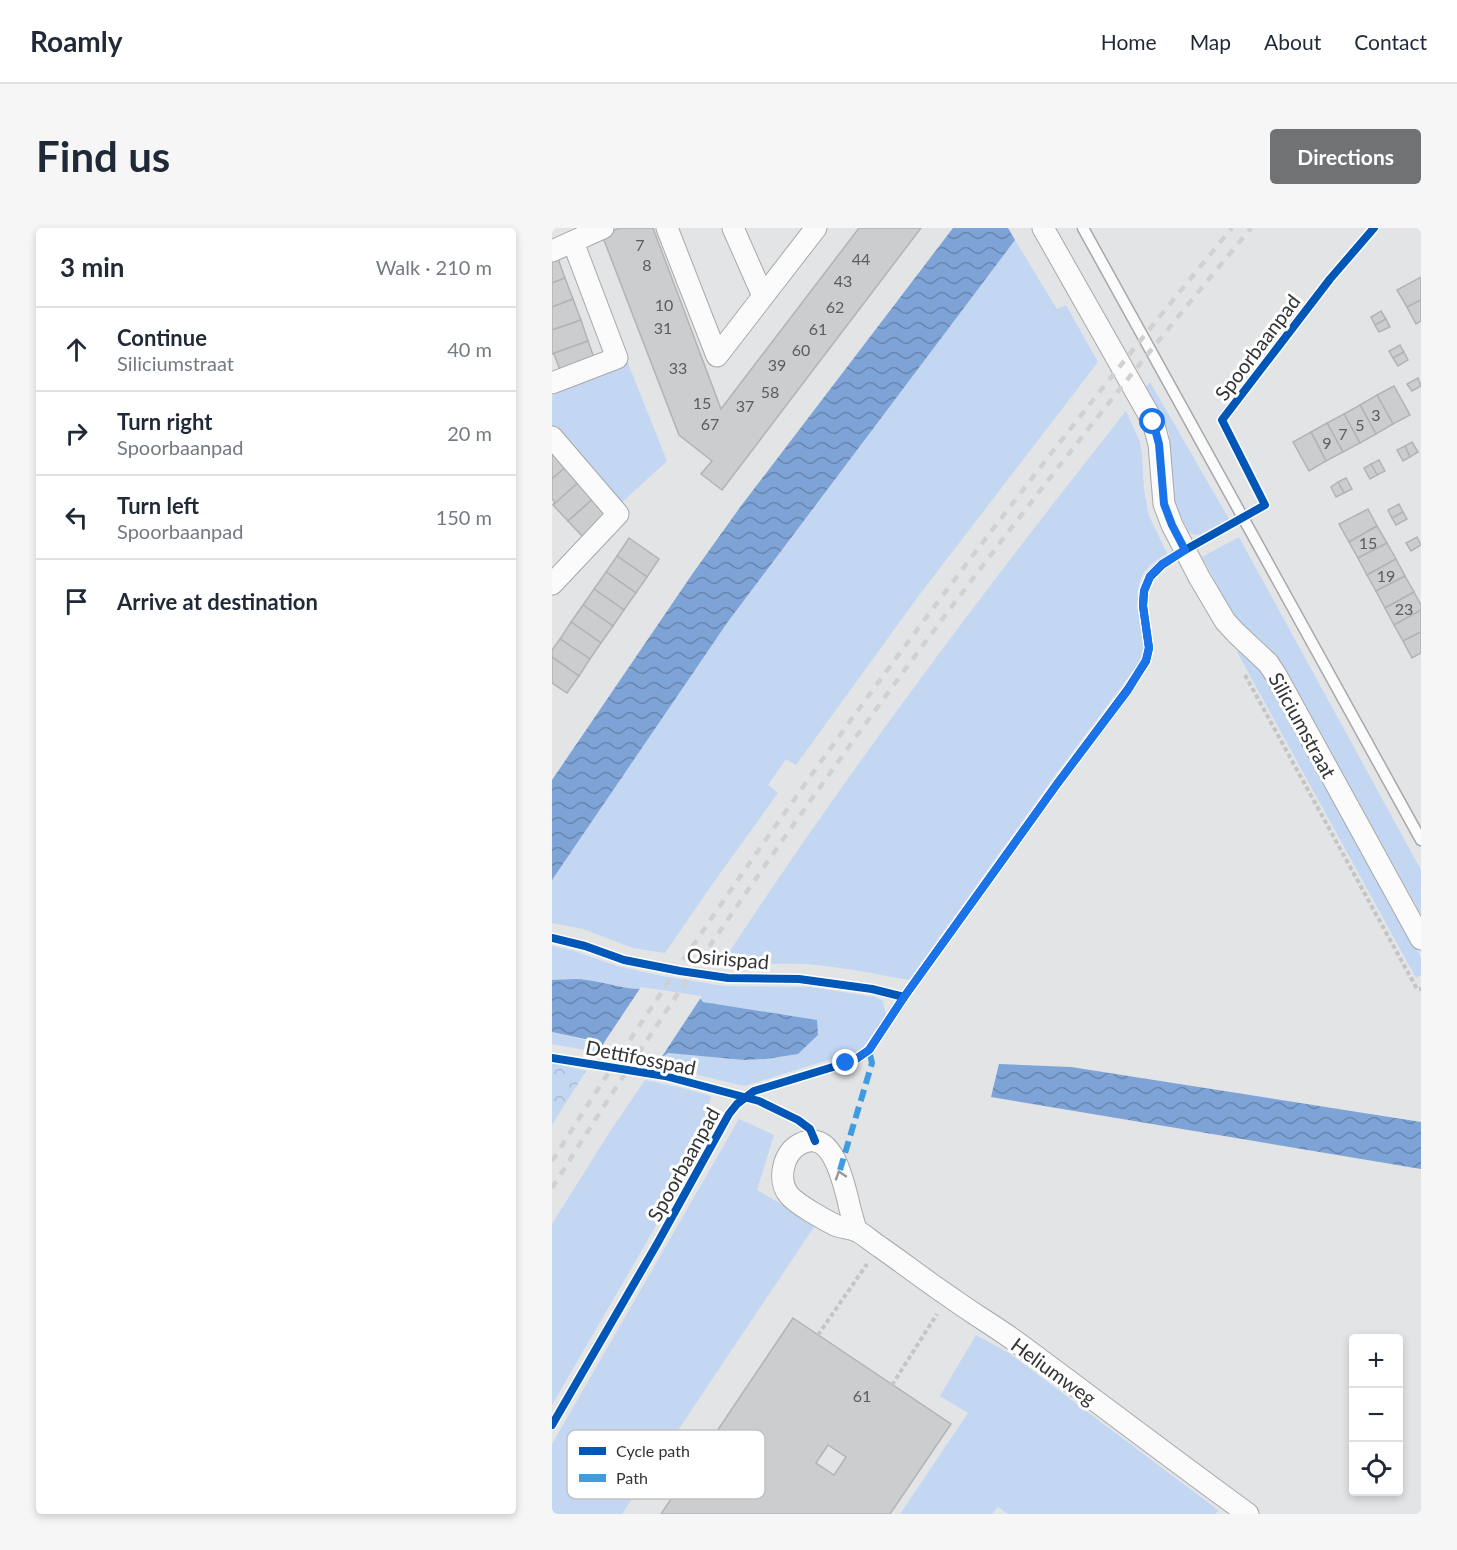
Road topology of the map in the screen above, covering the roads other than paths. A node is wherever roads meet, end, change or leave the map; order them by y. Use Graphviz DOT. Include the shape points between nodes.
graph roads {
  1 [pos="603,228"];
  2 [pos="667,228"];
  3 [pos="734,228"];
  4 [pos="1043,228"];
  5 [pos="1083,228"];
  6 [pos="808,232"];
  7 [pos="573,242"];
  8 [pos="552,251"];
  9 [pos="763,296"];
  10 [pos="552,383"];
  11 [pos="552,437"];
  12 [pos="552,584"];
  13 [pos="1421,840"];
  14 [pos="1421,939"];
  15 [pos="856,1231"];
  16 [pos="1248,1514"];
  1 -- 7 [label="street"];
  2 -- 9 [label="street" via="717,356"];
  3 -- 9 [label="street"];
  4 -- 14 [label="street, Siliciumstraat" via="1153,422 1159,444 1164,504 1198,577 1225,621 1276,675"];
  5 -- 13 [label="lane"];
  6 -- 9 [label="street"];
  7 -- 8 [label="street"];
  7 -- 10 [label="street" via="616,358"];
  11 -- 12 [label="street" via="618,514"];
  15 -- 16 [label="street, Heliumweg" via="1016,1342"];
}
